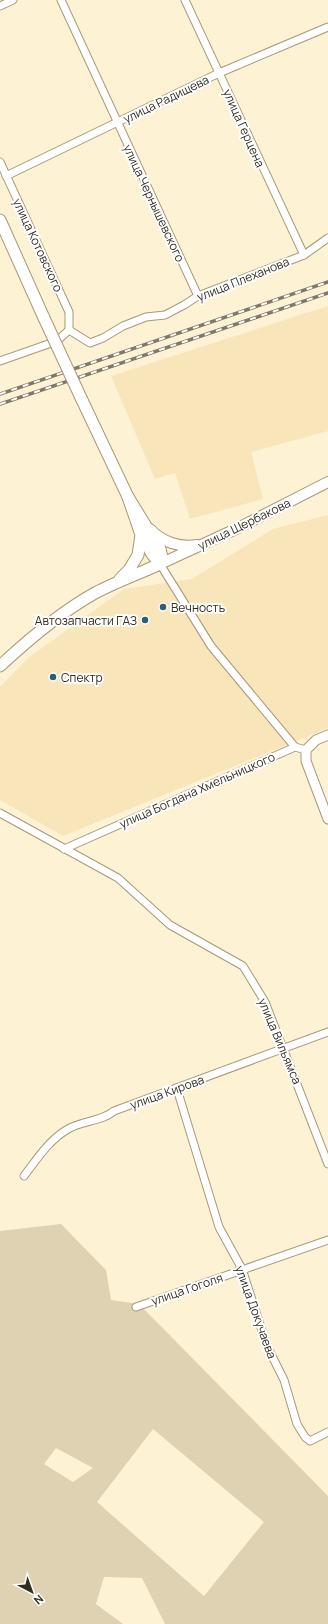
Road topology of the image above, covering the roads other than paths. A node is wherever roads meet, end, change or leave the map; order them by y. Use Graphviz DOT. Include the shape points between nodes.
graph roads {
  1 [pos="14,0"];
  2 [pos="61,0"];
  3 [pos="185,0"];
  4 [pos="0,6"];
  5 [pos="328,27"];
  6 [pos="219,73"];
  7 [pos="117,123"];
  8 [pos="0,162"];
  9 [pos="6,176"];
  10 [pos="0,220"];
  11 [pos="328,238"];
  12 [pos="304,255"];
  13 [pos="198,296"];
  14 [pos="70,330"];
  15 [pos="0,361"];
  16 [pos="328,482"];
  17 [pos="145,531"];
  18 [pos="205,544"];
  19 [pos="160,564"];
  20 [pos="114,584"];
  21 [pos="0,666"];
  22 [pos="328,735"];
  23 [pos="296,747"];
  24 [pos="306,750"];
  25 [pos="0,813"];
  26 [pos="328,819"];
  27 [pos="64,849"];
  28 [pos="328,1032"];
  29 [pos="284,1047"];
  30 [pos="177,1089"];
  31 [pos="328,1164"];
  32 [pos="24,1176"];
  33 [pos="328,1240"];
  34 [pos="242,1270"];
  35 [pos="136,1307"];
  36 [pos="328,1432"];
  1 -- 4 [label="street"];
  2 -- 7 [label="street, улица Чернышевского"];
  3 -- 6 [label="street, улица Герцена"];
  5 -- 6 [label="street, улица Радищева"];
  6 -- 7 [label="street, улица Радищева"];
  6 -- 12 [label="street, улица Герцена"];
  7 -- 9 [label="street, улица Радищева"];
  7 -- 13 [label="street, улица Чернышевского"];
  8 -- 9 [label="street, улица Котовского"];
  9 -- 14 [label="street, улица Котовского" via="69,312"];
  10 -- 17 [label="main road, bridge"];
  11 -- 12 [label="street, улица Плеханова"];
  12 -- 13 [label="street, улица Плеханова"];
  13 -- 14 [label="street, улица Плеханова" via="165,315 146,317 90,342"];
  14 -- 15 [label="street" via="57,342"];
  16 -- 18 [label="main road, улица Щербакова"];
  17 -- 18 [label="main road" via="175,544"];
  17 -- 19 [label="main road" via="160,549"];
  17 -- 20 [label="main road" via="135,562"];
  18 -- 19 [label="main road, улица Щербакова"];
  19 -- 20 [label="main road"];
  19 -- 23 [label="street" via="211,646"];
  20 -- 21 [label="main road" via="78,604"];
  22 -- 24 [label="street" via="316,740"];
  23 -- 24 [label="street"];
  23 -- 27 [label="street, улица Богдана Хмельницкого"];
  24 -- 26 [label="street" via="306,761"];
  25 -- 27 [label="street, улица Вильямса"];
  27 -- 29 [label="street, улица Вильямса" via="118,878 170,924 244,966 265,1002"];
  28 -- 29 [label="street, улица Кирова"];
  29 -- 30 [label="street, улица Кирова"];
  29 -- 31 [label="street, улица Вильямса"];
  30 -- 32 [label="street, улица Кирова" via="114,1111 106,1118 69,1128 46,1146"];
  30 -- 34 [label="street, улица Докучаева" via="219,1228"];
  33 -- 34 [label="street, улица Гоголя"];
  34 -- 35 [label="street, улица Гоголя"];
  34 -- 36 [label="street, улица Докучаева" via="267,1346 284,1380 297,1424 310,1441"];
}
